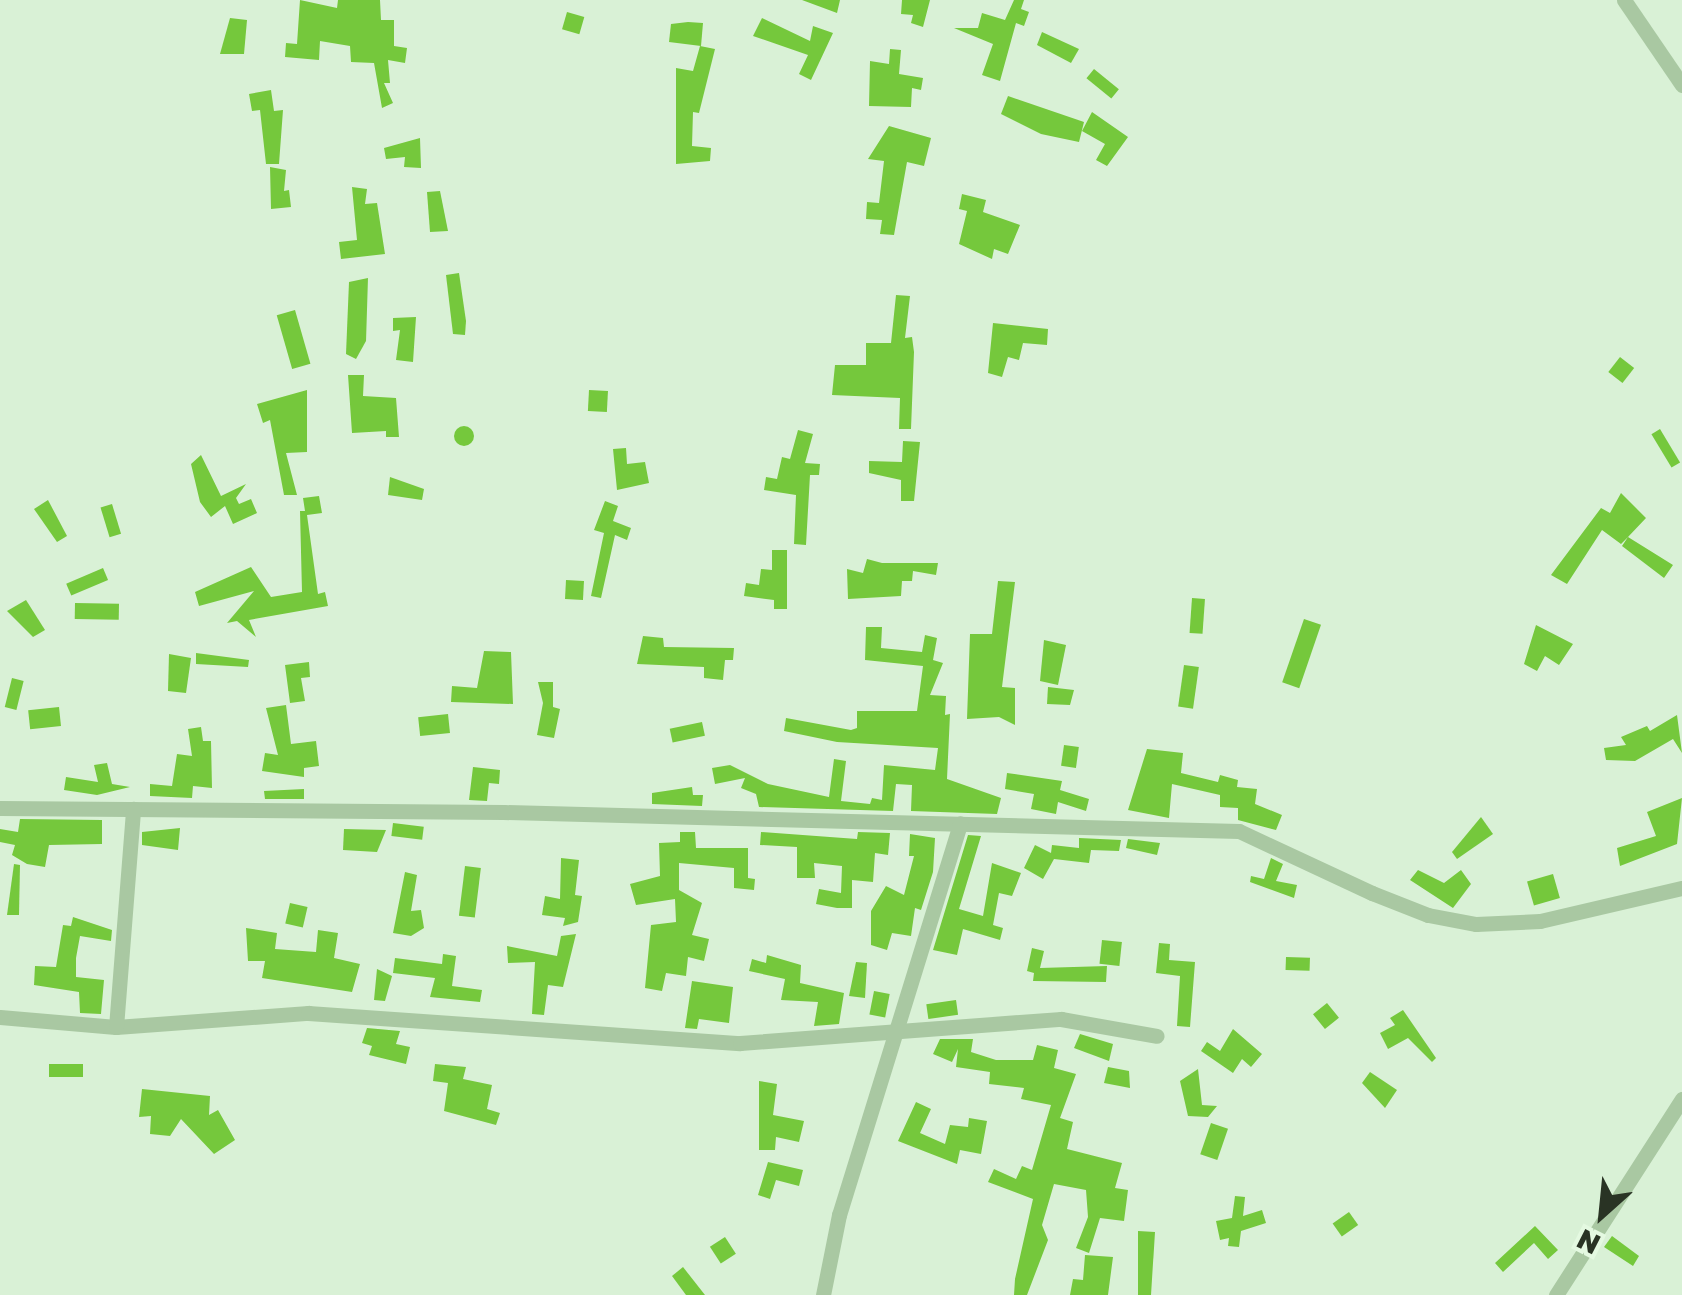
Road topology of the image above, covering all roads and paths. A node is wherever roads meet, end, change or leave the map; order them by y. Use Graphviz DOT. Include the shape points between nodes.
graph roads {
  1 [pos="1624,0"];
  2 [pos="1682,85"];
  3 [pos="0,808"];
  4 [pos="133,809"];
  5 [pos="960,823"];
  6 [pos="1682,888"];
  7 [pos="0,1017"];
  8 [pos="116,1027"];
  9 [pos="894,1034"];
  10 [pos="1157,1036"];
  11 [pos="1682,1099"];
  12 [pos="823,1295"];
  13 [pos="1556,1295"];
  1 -- 2 [label="street"];
  3 -- 4 [label="street"];
  4 -- 5 [label="street"];
  4 -- 8 [label="street"];
  5 -- 6 [label="street" via="1240,831 1372,894 1476,924 1540,921"];
  5 -- 9 [label="street"];
  7 -- 8 [label="street"];
  8 -- 9 [label="street" via="308,1013 601,1029 690,1042"];
  9 -- 10 [label="street" via="1062,1019"];
  9 -- 12 [label="street" via="838,1215"];
  11 -- 13 [label="street"];
}
